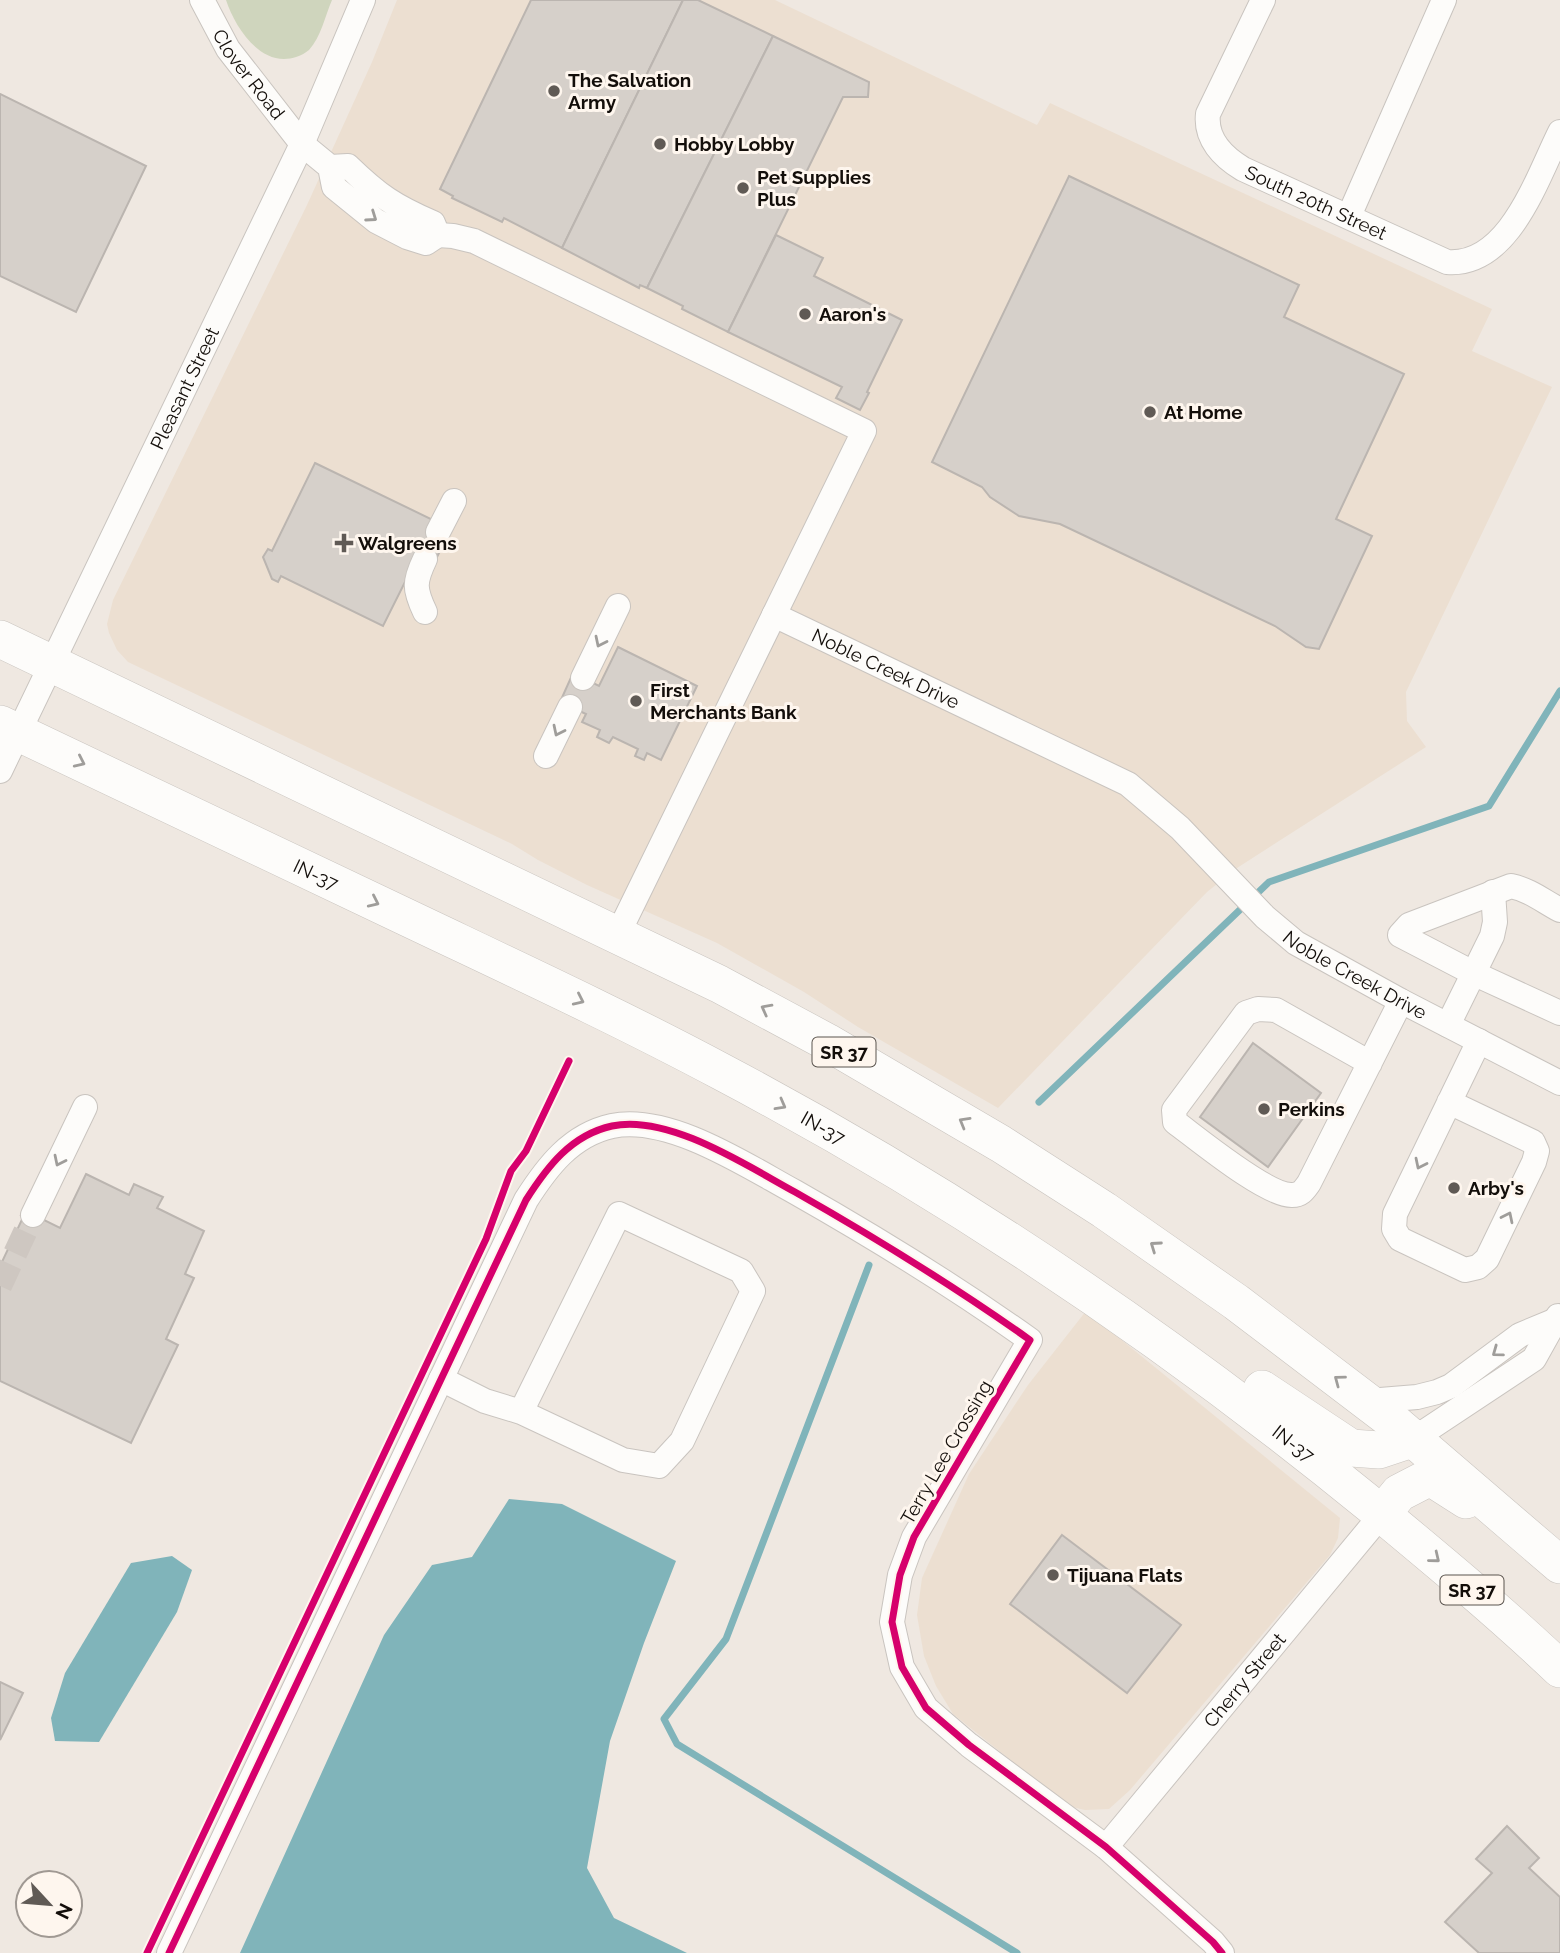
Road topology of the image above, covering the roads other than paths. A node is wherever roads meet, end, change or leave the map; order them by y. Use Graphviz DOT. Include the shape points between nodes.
graph roads {
  1 [pos="202,0"];
  2 [pos="363,0"];
  3 [pos="1263,0"];
  4 [pos="1444,0"];
  5 [pos="1560,132"];
  6 [pos="302,144"];
  7 [pos="1349,216"];
  8 [pos="454,501"];
  9 [pos="438,532"];
  10 [pos="425,559"];
  11 [pos="618,606"];
  12 [pos="425,612"];
  13 [pos="774,615"];
  14 [pos="0,639"];
  15 [pos="51,663"];
  16 [pos="583,678"];
  17 [pos="570,707"];
  18 [pos="9,729"];
  19 [pos="546,756"];
  20 [pos="0,771"];
  21 [pos="1493,892"];
  22 [pos="1560,909"];
  23 [pos="618,934"];
  24 [pos="1475,974"];
  25 [pos="1401,1001"];
  26 [pos="1560,1013"];
  27 [pos="1448,1025"];
  28 [pos="1479,1041"];
  29 [pos="1370,1063"];
  30 [pos="1560,1083"];
  31 [pos="1449,1102"];
  32 [pos="85,1107"];
  33 [pos="33,1215"];
  34 [pos="1559,1318"];
  35 [pos="1180,1357"];
  36 [pos="441,1379"];
  37 [pos="1368,1401"];
  38 [pos="521,1412"];
  39 [pos="1415,1438"];
  40 [pos="1382,1514"];
  41 [pos="1560,1567"];
  42 [pos="1560,1669"];
  43 [pos="1106,1847"];
  44 [pos="169,1953"];
  45 [pos="1222,1953"];
  1 -- 6 [label="street, Clover Road" via="228,49"];
  2 -- 6 [label="street, Pleasant Street"];
  3 -- 7 [label="street, South 20th Street" via="1208,114 1219,150 1243,169"];
  4 -- 7 [label="street"];
  5 -- 7 [label="street, South 20th Street" via="1508,232 1479,257 1447,262"];
  6 -- 13 [label="street" via="330,167 334,187 376,221 407,237 426,243 438,236 474,241 864,431"];
  6 -- 15 [label="street, Pleasant Street"];
  8 -- 9 [label="street"];
  10 -- 12 [label="street" via="415,590"];
  11 -- 16 [label="street, one-way"];
  13 -- 23 [label="street"];
  13 -- 25 [label="street, Noble Creek Drive" via="1128,784 1180,828 1296,943"];
  14 -- 15 [label="highway, SR 37"];
  15 -- 18 [label="street, Pleasant Street"];
  15 -- 23 [label="highway, SR 37"];
  17 -- 19 [label="street, one-way"];
  18 -- 20 [label="street, Pleasant Street"];
  18 -- 35 [label="highway, IN-37 / SR 37, one-way" via="614,1016 724,1073 972,1217"];
  21 -- 22 [label="street" via="1511,886 1527,889"];
  21 -- 24 [label="street" via="1493,929"];
  21 -- 24 [label="street" via="1409,925 1400,935"];
  37 -- 23 [label="highway, SR 37, one-way" via="1104,1210 1001,1144 827,1042"];
  24 -- 26 [label="street"];
  24 -- 27 [label="street"];
  25 -- 27 [label="street, Noble Creek Drive"];
  25 -- 29 [label="street"];
  27 -- 28 [label="street, Noble Creek Drive"];
  28 -- 30 [label="street, Noble Creek Drive"];
  28 -- 31 [label="street"];
  29 -- 29 [label="street" via="1302,1193 1290,1196 1256,1181 1175,1122 1174,1110 1246,1013 1258,1009 1276,1010"];
  31 -- 31 [label="street, one-way" via="1395,1214 1394,1229 1400,1239 1465,1270 1487,1259 1537,1151 1533,1142"];
  32 -- 33 [label="street, one-way"];
  34 -- 37 [label="street, one-way" via="1520,1335 1451,1386"];
  34 -- 39 [label="street" via="1534,1359"];
  35 -- 39 [label="highway" via="1249,1381 1351,1447 1379,1450"];
  35 -- 40 [label="highway, IN-37 / SR 37"];
  36 -- 38 [label="street" via="485,1401"];
  36 -- 43 [label="street, Terry Lee Crossing" via="545,1169 573,1143 612,1126 634,1124 662,1129 744,1164 911,1259 1030,1340 914,1537 900,1574 892,1622 902,1667 926,1708"];
  36 -- 44 [label="street"];
  37 -- 39 [label="highway, SR 37"];
  38 -- 38 [label="street" via="623,1460 660,1466 681,1441 753,1291 741,1271 619,1214"];
  39 -- 41 [label="highway, SR 37"];
  40 -- 41 [label="highway" via="1399,1493 1430,1477"];
  40 -- 42 [label="highway, IN-37 / SR 37, one-way"];
  40 -- 43 [label="street, Cherry Street"];
  43 -- 45 [label="street, Terry Lee Crossing"];
}
